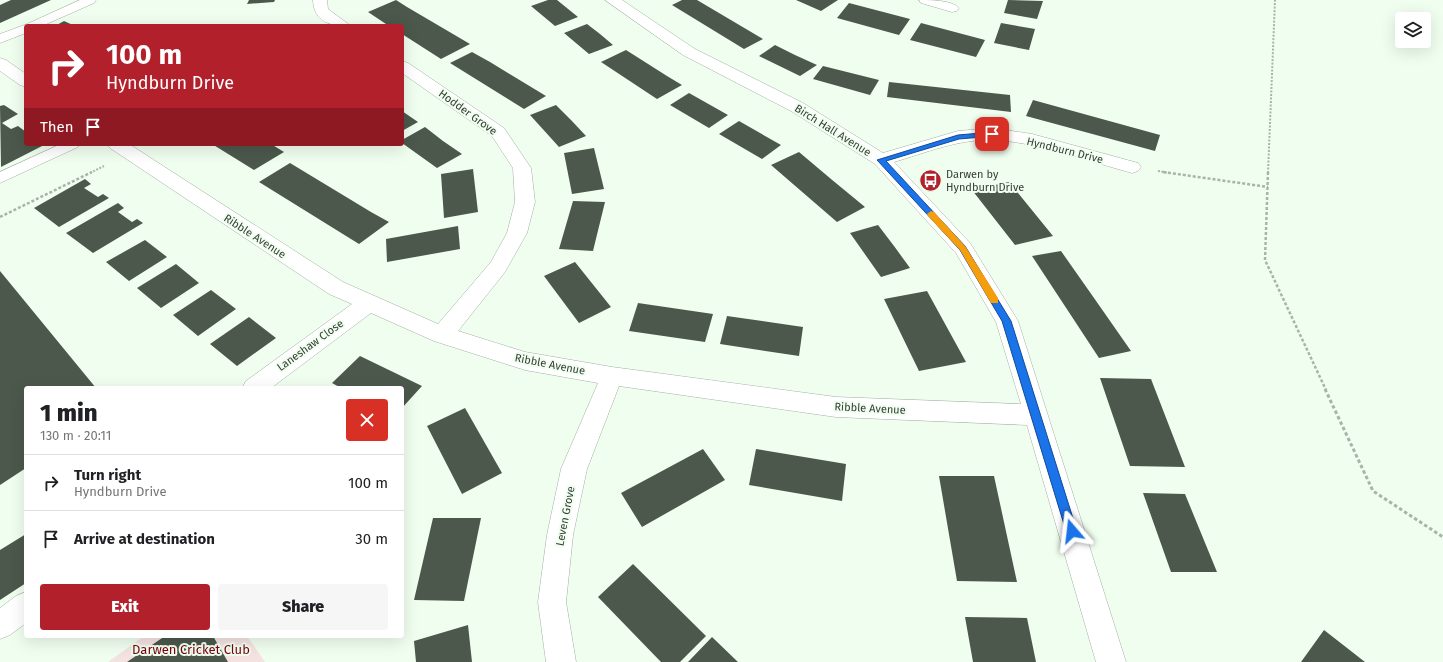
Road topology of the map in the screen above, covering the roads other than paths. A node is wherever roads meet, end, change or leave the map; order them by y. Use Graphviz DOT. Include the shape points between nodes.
graph roads {
  1 [pos="90,0"];
  2 [pos="320,0"];
  3 [pos="612,0"];
  4 [pos="926,0"];
  5 [pos="952,8"];
  6 [pos="36,24"];
  7 [pos="341,24"];
  8 [pos="24,29"];
  9 [pos="0,39"];
  10 [pos="0,64"];
  11 [pos="404,67"];
  12 [pos="24,81"];
  13 [pos="69,146"];
  14 [pos="124,149"];
  15 [pos="881,160"];
  16 [pos="1132,167"];
  17 [pos="0,178"];
  18 [pos="367,304"];
  19 [pos="442,335"];
  20 [pos="612,376"];
  21 [pos="257,386"];
  22 [pos="1037,415"];
  23 [pos="24,607"];
  24 [pos="0,625"];
  25 [pos="561,662"];
  26 [pos="1111,662"];
  1 -- 6 [label="lane"];
  2 -- 7 [label="street" via="321,11"];
  3 -- 15 [label="street, Birch Hall Avenue" via="689,52 797,106"];
  4 -- 5 [label="street"];
  8 -- 9 [label="lane"];
  10 -- 12 [label="street"];
  11 -- 19 [label="street, Hodder Grove" via="498,132 522,168 525,202 517,233 498,267"];
  13 -- 17 [label="lane"];
  14 -- 18 [label="street, Ribble Avenue" via="336,288"];
  15 -- 16 [label="street, Hyndburn Drive" via="958,137 992,134 1032,140"];
  15 -- 22 [label="street, Birch Hall Avenue" via="962,248 971,262 1007,321"];
  18 -- 19 [label="street, Ribble Avenue"];
  18 -- 21 [label="street, Laneshaw Close"];
  19 -- 20 [label="street, Ribble Avenue" via="525,361"];
  20 -- 22 [label="street, Ribble Avenue" via="836,407"];
  20 -- 25 [label="street, Leven Grove" via="574,469 560,535 552,602"];
  22 -- 26 [label="street, Birch Hall Avenue"];
  23 -- 24 [label="street"];
}
